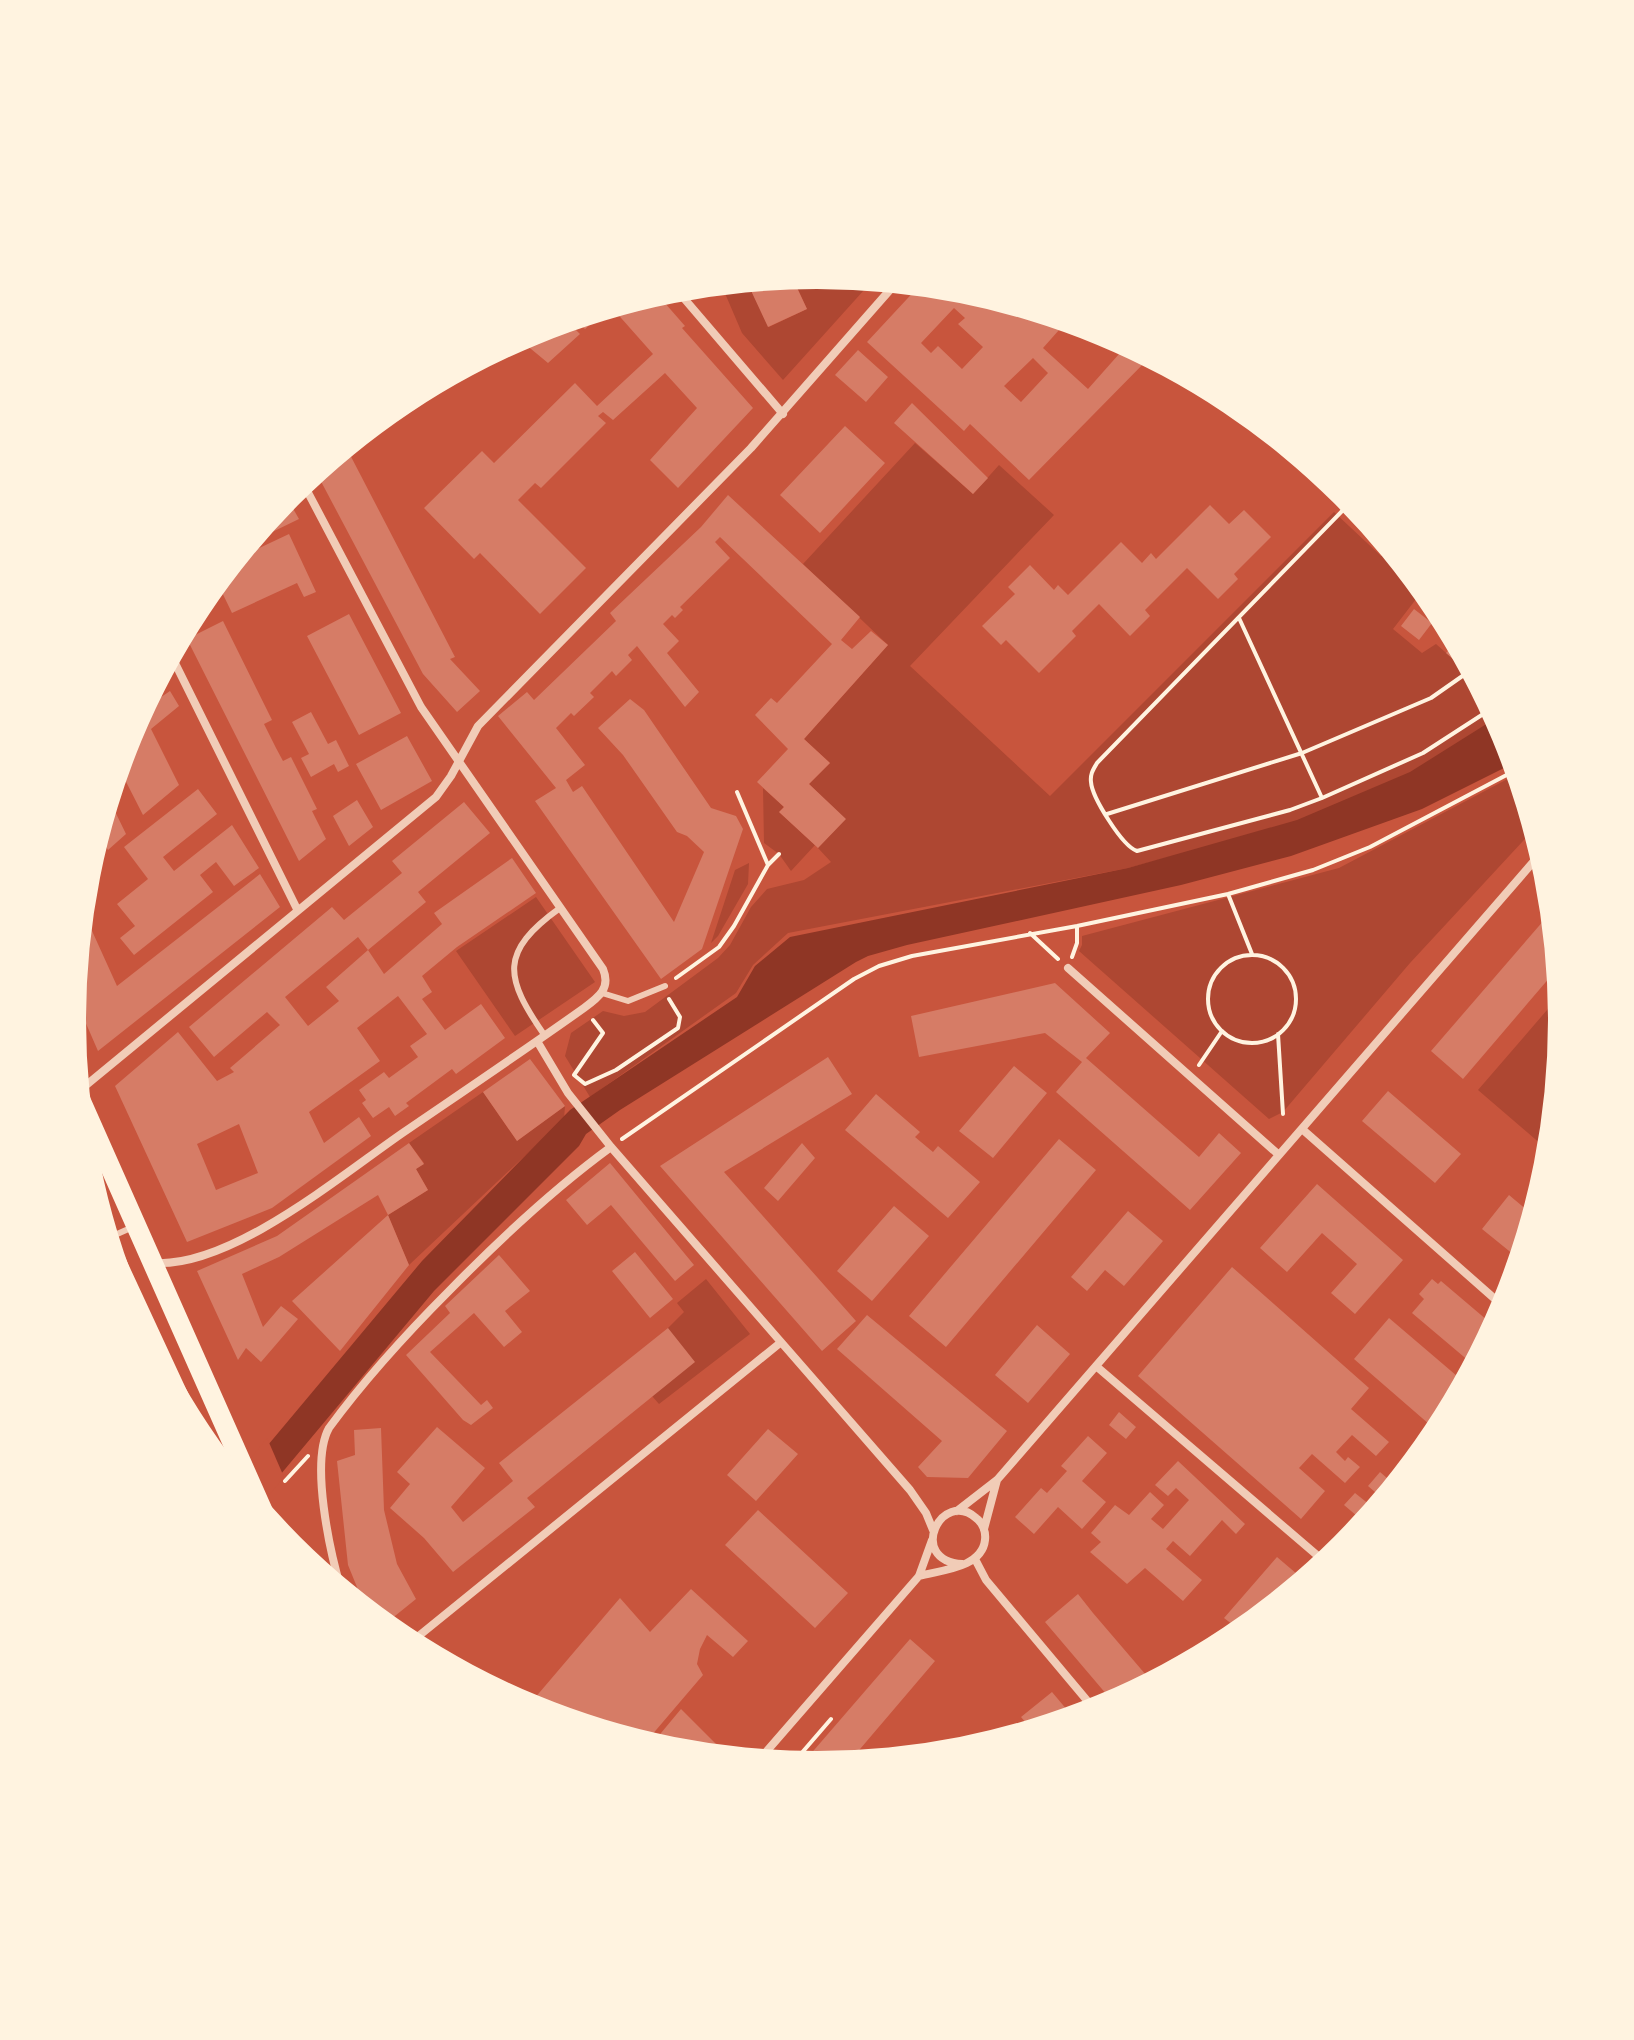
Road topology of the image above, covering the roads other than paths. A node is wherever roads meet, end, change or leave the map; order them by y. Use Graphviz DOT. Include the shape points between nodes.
graph roads {
  1 [pos="887,293"];
  2 [pos="686,301"];
  3 [pos="783,414"];
  4 [pos="309,495"];
  5 [pos="177,667"];
  6 [pos="458,761"];
  7 [pos="1531,865"];
  8 [pos="560,908"];
  9 [pos="297,909"];
  10 [pos="1068,968"];
  11 [pos="663,987"];
  12 [pos="602,993"];
  13 [pos="541,1039"];
  14 [pos="89,1082"];
  15 [pos="1302,1129"];
  16 [pos="95,1133"];
  17 [pos="611,1147"];
  18 [pos="1279,1155"];
  19 [pos="136,1225"];
  20 [pos="118,1233"];
  21 [pos="153,1263"];
  22 [pos="1493,1297"];
  23 [pos="780,1343"];
  24 [pos="1096,1366"];
  25 [pos="247,1478"];
  26 [pos="997,1480"];
  27 [pos="957,1511"];
  28 [pos="984,1529"];
  29 [pos="932,1535"];
  30 [pos="1316,1554"];
  31 [pos="975,1559"];
  32 [pos="962,1564"];
  33 [pos="337,1571"];
  34 [pos="919,1576"];
  35 [pos="421,1634"];
  36 [pos="1086,1699"];
  37 [pos="769,1749"];
  1 -- 3 [label="street"];
  2 -- 3 [label="street"];
  3 -- 6 [label="street" via="484,719"];
  4 -- 6 [label="street" via="414,696"];
  5 -- 9 [label="street"];
  6 -- 8 [label="street"];
  6 -- 9 [label="street" via="423,808"];
  7 -- 15 [label="street"];
  8 -- 12 [label="street" via="605,973"];
  8 -- 13 [label="lane" via="525,937 514,965 519,995"];
  9 -- 14 [label="street"];
  10 -- 18 [label="street"];
  11 -- 12 [label="lane" via="628,1001"];
  12 -- 13 [label="street"];
  13 -- 17 [label="street" via="572,1099"];
  13 -- 21 [label="street" via="263,1228 200,1258"];
  15 -- 18 [label="street"];
  15 -- 22 [label="street"];
  16 -- 19 [label="main road"];
  17 -- 23 [label="street"];
  17 -- 33 [label="street" via="545,1197 468,1271 336,1418 323,1439 321,1464"];
  18 -- 24 [label="street"];
  19 -- 20 [label="lane"];
  19 -- 21 [label="main road"];
  21 -- 25 [label="main road"];
  23 -- 29 [label="street" via="910,1490 926,1513"];
  23 -- 35 [label="street"];
  24 -- 26 [label="street"];
  24 -- 30 [label="street"];
  26 -- 27 [label="street"];
  26 -- 28 [label="street"];
  27 -- 28 [label="street" via="976,1517"];
  27 -- 29 [label="street" via="940,1519"];
  28 -- 31 [label="street" via="983,1549"];
  29 -- 32 [label="street" via="943,1559"];
  29 -- 34 [label="street"];
  31 -- 32 [label="street"];
  31 -- 36 [label="street" via="986,1580"];
  32 -- 34 [label="street"];
  34 -- 37 [label="street"];
}
